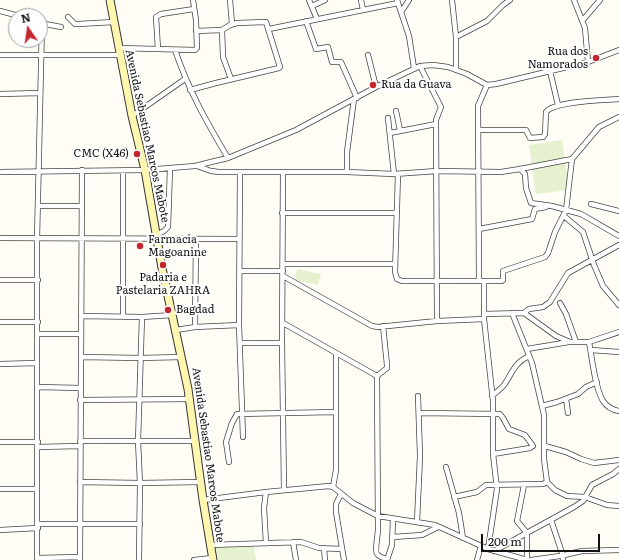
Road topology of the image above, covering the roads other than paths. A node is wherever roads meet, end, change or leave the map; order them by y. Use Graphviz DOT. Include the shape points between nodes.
graph roads {
  1 [pos="110,0"];
  2 [pos="193,0"];
  3 [pos="230,0"];
  4 [pos="309,0"];
  5 [pos="325,0"];
  6 [pos="361,0"];
  7 [pos="410,0"];
  8 [pos="452,0"];
  9 [pos="510,0"];
  10 [pos="574,0"];
  11 [pos="600,0"];
  12 [pos="397,1"];
  13 [pos="312,6"];
  14 [pos="194,9"];
  15 [pos="363,10"];
  16 [pos="401,12"];
  17 [pos="68,17"];
  18 [pos="317,19"];
  19 [pos="306,21"];
  20 [pos="582,21"];
  21 [pos="114,22"];
  22 [pos="48,24"];
  23 [pos="232,24"];
  24 [pos="61,26"];
  25 [pos="269,29"];
  26 [pos="222,30"];
  27 [pos="196,32"];
  28 [pos="456,37"];
  29 [pos="42,48"];
  30 [pos="158,50"];
  31 [pos="175,50"];
  32 [pos="619,50"];
  33 [pos="119,52"];
  34 [pos="0,55"];
  35 [pos="42,55"];
  36 [pos="368,55"];
  37 [pos="588,62"];
  38 [pos="420,66"];
  39 [pos="414,68"];
  40 [pos="456,70"];
  41 [pos="550,71"];
  42 [pos="185,79"];
  43 [pos="231,79"];
  44 [pos="487,84"];
  45 [pos="376,87"];
  46 [pos="190,90"];
  47 [pos="40,93"];
  48 [pos="0,94"];
  49 [pos="355,99"];
  50 [pos="619,99"];
  51 [pos="558,105"];
  52 [pos="396,111"];
  53 [pos="132,116"];
  54 [pos="619,117"];
  55 [pos="388,118"];
  56 [pos="436,124"];
  57 [pos="400,130"];
  58 [pos="478,130"];
  59 [pos="390,133"];
  60 [pos="228,158"];
  61 [pos="572,159"];
  62 [pos="195,166"];
  63 [pos="170,169"];
  64 [pos="520,169"];
  65 [pos="82,170"];
  66 [pos="145,170"];
  67 [pos="123,171"];
  68 [pos="437,171"];
  69 [pos="0,172"];
  70 [pos="39,172"];
  71 [pos="240,172"];
  72 [pos="283,172"];
  73 [pos="346,172"];
  74 [pos="479,172"];
  75 [pos="396,174"];
  76 [pos="591,204"];
  77 [pos="38,206"];
  78 [pos="81,206"];
  79 [pos="552,206"];
  80 [pos="566,210"];
  81 [pos="619,211"];
  82 [pos="282,213"];
  83 [pos="396,213"];
  84 [pos="564,216"];
  85 [pos="479,229"];
  86 [pos="619,236"];
  87 [pos="156,237"];
  88 [pos="0,238"];
  89 [pos="37,239"];
  90 [pos="82,239"];
  91 [pos="123,239"];
  92 [pos="196,239"];
  93 [pos="239,239"];
  94 [pos="619,245"];
  95 [pos="592,260"];
  96 [pos="283,264"];
  97 [pos="395,264"];
  98 [pos="283,270"];
  99 [pos="240,271"];
  100 [pos="283,276"];
  101 [pos="0,280"];
  102 [pos="38,280"];
  103 [pos="482,281"];
  104 [pos="436,282"];
  105 [pos="560,303"];
  106 [pos="619,305"];
  107 [pos="512,313"];
  108 [pos="524,313"];
  109 [pos="173,315"];
  110 [pos="81,316"];
  111 [pos="123,316"];
  112 [pos="484,316"];
  113 [pos="142,317"];
  114 [pos="437,321"];
  115 [pos="0,322"];
  116 [pos="38,322"];
  117 [pos="283,323"];
  118 [pos="239,325"];
  119 [pos="383,326"];
  120 [pos="195,327"];
  121 [pos="176,330"];
  122 [pos="619,332"];
  123 [pos="37,334"];
  124 [pos="81,334"];
  125 [pos="240,342"];
  126 [pos="570,342"];
  127 [pos="576,342"];
  128 [pos="589,342"];
  129 [pos="282,343"];
  130 [pos="527,349"];
  131 [pos="591,350"];
  132 [pos="619,352"];
  133 [pos="336,354"];
  134 [pos="530,356"];
  135 [pos="81,357"];
  136 [pos="182,357"];
  137 [pos="140,358"];
  138 [pos="37,363"];
  139 [pos="0,364"];
  140 [pos="377,376"];
  141 [pos="597,382"];
  142 [pos="38,387"];
  143 [pos="80,388"];
  144 [pos="418,396"];
  145 [pos="492,396"];
  146 [pos="140,399"];
  147 [pos="190,399"];
  148 [pos="566,399"];
  149 [pos="80,400"];
  150 [pos="542,406"];
  151 [pos="619,411"];
  152 [pos="336,412"];
  153 [pos="419,413"];
  154 [pos="492,413"];
  155 [pos="568,413"];
  156 [pos="243,414"];
  157 [pos="282,414"];
  158 [pos="243,437"];
  159 [pos="138,441"];
  160 [pos="196,441"];
  161 [pos="0,442"];
  162 [pos="80,443"];
  163 [pos="38,445"];
  164 [pos="544,446"];
  165 [pos="493,454"];
  166 [pos="619,460"];
  167 [pos="229,462"];
  168 [pos="446,467"];
  169 [pos="619,469"];
  170 [pos="80,482"];
  171 [pos="200,482"];
  172 [pos="547,482"];
  173 [pos="140,483"];
  174 [pos="497,485"];
  175 [pos="524,485"];
  176 [pos="333,487"];
  177 [pos="0,489"];
  178 [pos="37,489"];
  179 [pos="284,490"];
  180 [pos="266,492"];
  181 [pos="341,494"];
  182 [pos="454,497"];
  183 [pos="585,497"];
  184 [pos="203,500"];
  185 [pos="619,506"];
  186 [pos="378,516"];
  187 [pos="394,519"];
  188 [pos="551,520"];
  189 [pos="417,522"];
  190 [pos="80,523"];
  191 [pos="140,524"];
  192 [pos="38,526"];
  193 [pos="438,527"];
  194 [pos="0,530"];
  195 [pos="527,533"];
  196 [pos="393,537"];
  197 [pos="463,538"];
  198 [pos="266,542"];
  199 [pos="293,542"];
  200 [pos="210,545"];
  201 [pos="481,546"];
  202 [pos="324,548"];
  203 [pos="341,548"];
  204 [pos="488,549"];
  205 [pos="619,550"];
  206 [pos="494,551"];
  207 [pos="563,558"];
  208 [pos="37,559"];
  209 [pos="80,559"];
  210 [pos="212,559"];
  211 [pos="387,559"];
  212 [pos="139,560"];
  213 [pos="194,560"];
  214 [pos="296,560"];
  215 [pos="325,560"];
  216 [pos="344,560"];
  217 [pos="477,560"];
  218 [pos="527,560"];
  219 [pos="531,560"];
  1 -- 21 [label="main road, Avenida Sebastiao Marcos Mabote"];
  2 -- 14 [label="street"];
  3 -- 23 [label="street"];
  4 -- 13 [label="street"];
  5 -- 13 [label="street"];
  6 -- 15 [label="street"];
  7 -- 16 [label="street"];
  8 -- 28 [label="street"];
  9 -- 28 [label="street" via="487,21"];
  10 -- 20 [label="street"];
  11 -- 20 [label="street"];
  12 -- 15 [label="street"];
  12 -- 16 [label="street"];
  13 -- 18 [label="street"];
  14 -- 27 [label="street"];
  14 -- 30 [label="street" via="156,17"];
  15 -- 18 [label="street"];
  16 -- 39 [label="street" via="409,36"];
  17 -- 21 [label="street" via="75,24"];
  18 -- 19 [label="street"];
  19 -- 25 [label="street"];
  19 -- 49 [label="street" via="314,48 328,47 332,62 341,62"];
  20 -- 37 [label="street"];
  21 -- 33 [label="main road, Avenida Sebastiao Marcos Mabote"];
  22 -- 24 [label="street"];
  23 -- 25 [label="street" via="266,22"];
  23 -- 26 [label="street"];
  25 -- 43 [label="street" via="280,67"];
  26 -- 27 [label="street"];
  26 -- 43 [label="street" via="223,57"];
  27 -- 31 [label="street" via="195,50"];
  28 -- 40 [label="street"];
  29 -- 35 [label="street"];
  30 -- 31 [label="street"];
  30 -- 33 [label="street"];
  31 -- 42 [label="street"];
  32 -- 37 [label="street"];
  33 -- 35 [label="street"];
  33 -- 53 [label="main road, Avenida Sebastiao Marcos Mabote"];
  34 -- 35 [label="street"];
  35 -- 47 [label="street"];
  36 -- 45 [label="street"];
  37 -- 41 [label="street"];
  38 -- 39 [label="street"];
  38 -- 40 [label="street" via="440,66"];
  38 -- 56 [label="street" via="442,107"];
  39 -- 45 [label="street"];
  40 -- 44 [label="street"];
  41 -- 44 [label="street"];
  41 -- 51 [label="street"];
  42 -- 46 [label="street"];
  42 -- 53 [label="street"];
  43 -- 46 [label="street"];
  44 -- 58 [label="street" via="478,106"];
  45 -- 49 [label="street"];
  46 -- 60 [label="street"];
  47 -- 48 [label="street"];
  47 -- 70 [label="street"];
  49 -- 60 [label="street" via="296,130"];
  49 -- 73 [label="street"];
  50 -- 51 [label="street"];
  51 -- 58 [label="street" via="546,112 546,134 543,137 530,138 526,130"];
  52 -- 57 [label="street"];
  53 -- 66 [label="main road, Avenida Sebastiao Marcos Mabote"];
  54 -- 61 [label="street" via="599,126"];
  55 -- 59 [label="street"];
  56 -- 57 [label="street"];
  56 -- 68 [label="street"];
  57 -- 59 [label="street"];
  58 -- 74 [label="street"];
  59 -- 75 [label="street"];
  60 -- 62 [label="street"];
  61 -- 64 [label="street"];
  61 -- 80 [label="street"];
  62 -- 63 [label="street"];
  62 -- 71 [label="street" via="211,171"];
  63 -- 66 [label="street"];
  63 -- 87 [label="street" via="168,227"];
  64 -- 74 [label="street"];
  64 -- 79 [label="street" via="525,174 531,203"];
  65 -- 67 [label="street"];
  65 -- 70 [label="street"];
  65 -- 78 [label="street"];
  66 -- 67 [label="street"];
  66 -- 87 [label="main road, Avenida Sebastiao Marcos Mabote"];
  67 -- 91 [label="street"];
  68 -- 74 [label="street"];
  68 -- 75 [label="street"];
  68 -- 104 [label="street"];
  69 -- 70 [label="street"];
  70 -- 77 [label="street"];
  71 -- 72 [label="street"];
  71 -- 93 [label="street"];
  72 -- 73 [label="street"];
  72 -- 82 [label="street"];
  73 -- 75 [label="street"];
  74 -- 85 [label="street"];
  75 -- 83 [label="street"];
  76 -- 81 [label="street"];
  77 -- 78 [label="street"];
  77 -- 89 [label="street"];
  78 -- 90 [label="street"];
  79 -- 80 [label="street"];
  79 -- 85 [label="street" via="535,209 532,218"];
  80 -- 84 [label="street"];
  80 -- 86 [label="street" via="587,217"];
  82 -- 83 [label="street"];
  82 -- 96 [label="street"];
  83 -- 97 [label="street"];
  84 -- 95 [label="street" via="584,232"];
  84 -- 103 [label="street" via="546,255 504,271 503,280"];
  85 -- 103 [label="street"];
  87 -- 91 [label="street"];
  87 -- 92 [label="street"];
  87 -- 109 [label="main road, Avenida Sebastiao Marcos Mabote"];
  88 -- 89 [label="street"];
  89 -- 90 [label="street"];
  89 -- 102 [label="street"];
  90 -- 91 [label="street"];
  90 -- 110 [label="street"];
  91 -- 111 [label="street"];
  92 -- 93 [label="street"];
  92 -- 120 [label="street"];
  93 -- 99 [label="street"];
  94 -- 95 [label="street"];
  95 -- 106 [label="street" via="603,286"];
  95 -- 108 [label="street" via="565,275 562,284 547,305"];
  96 -- 97 [label="street"];
  96 -- 98 [label="street"];
  97 -- 104 [label="street" via="397,280"];
  98 -- 99 [label="street"];
  98 -- 100 [label="street"];
  99 -- 118 [label="street"];
  100 -- 117 [label="street"];
  100 -- 119 [label="street" via="372,326"];
  101 -- 102 [label="street"];
  102 -- 116 [label="street"];
  103 -- 104 [label="street"];
  103 -- 112 [label="street"];
  104 -- 114 [label="street"];
  105 -- 127 [label="street"];
  107 -- 108 [label="street"];
  107 -- 112 [label="street"];
  107 -- 130 [label="street"];
  108 -- 126 [label="street" via="556,336"];
  109 -- 113 [label="street"];
  109 -- 121 [label="main road, Avenida Sebastiao Marcos Mabote"];
  110 -- 111 [label="street"];
  110 -- 124 [label="street"];
  111 -- 113 [label="street"];
  112 -- 114 [label="street"];
  112 -- 145 [label="street"];
  113 -- 137 [label="street"];
  114 -- 119 [label="street"];
  115 -- 116 [label="street"];
  116 -- 123 [label="street"];
  117 -- 129 [label="street"];
  117 -- 133 [label="street"];
  118 -- 120 [label="street"];
  118 -- 125 [label="street"];
  119 -- 140 [label="street" via="387,368"];
  120 -- 121 [label="street"];
  121 -- 136 [label="main road, Avenida Sebastiao Marcos Mabote"];
  122 -- 128 [label="street"];
  123 -- 124 [label="street"];
  123 -- 138 [label="street"];
  124 -- 135 [label="street"];
  125 -- 129 [label="street"];
  125 -- 156 [label="street"];
  126 -- 127 [label="street"];
  126 -- 130 [label="street"];
  127 -- 128 [label="street"];
  128 -- 131 [label="street"];
  129 -- 157 [label="street"];
  130 -- 134 [label="street"];
  131 -- 132 [label="street"];
  131 -- 141 [label="street"];
  133 -- 140 [label="street"];
  133 -- 152 [label="street"];
  134 -- 145 [label="street" via="516,364 503,386"];
  134 -- 150 [label="street"];
  135 -- 137 [label="street"];
  135 -- 143 [label="street"];
  136 -- 137 [label="street"];
  136 -- 147 [label="main road, Avenida Sebastiao Marcos Mabote"];
  137 -- 146 [label="street"];
  138 -- 139 [label="street"];
  138 -- 142 [label="street"];
  140 -- 186 [label="street"];
  141 -- 148 [label="street"];
  141 -- 151 [label="street" via="603,401 611,409"];
  142 -- 143 [label="street"];
  142 -- 163 [label="street"];
  143 -- 149 [label="street"];
  144 -- 153 [label="street"];
  145 -- 154 [label="street"];
  146 -- 147 [label="street"];
  146 -- 149 [label="street"];
  146 -- 159 [label="street"];
  147 -- 160 [label="main road, Avenida Sebastiao Marcos Mabote"];
  148 -- 150 [label="street"];
  148 -- 155 [label="street"];
  149 -- 162 [label="street"];
  150 -- 164 [label="street"];
  152 -- 157 [label="street"];
  152 -- 176 [label="street" via="336,470"];
  153 -- 154 [label="street"];
  153 -- 189 [label="street"];
  154 -- 165 [label="street"];
  154 -- 165 [label="street" via="500,414 509,429 525,435 533,446"];
  156 -- 157 [label="street"];
  156 -- 158 [label="street"];
  156 -- 167 [label="street" via="235,415 226,439"];
  157 -- 179 [label="street"];
  159 -- 160 [label="street"];
  159 -- 162 [label="street"];
  159 -- 173 [label="street"];
  160 -- 171 [label="main road, Avenida Sebastiao Marcos Mabote"];
  161 -- 163 [label="street"];
  162 -- 163 [label="street"];
  162 -- 170 [label="street"];
  163 -- 178 [label="street"];
  164 -- 166 [label="street" via="594,463"];
  164 -- 172 [label="street"];
  165 -- 174 [label="street"];
  168 -- 182 [label="street"];
  169 -- 183 [label="street" via="592,485"];
  170 -- 173 [label="street"];
  170 -- 190 [label="street"];
  171 -- 173 [label="street"];
  171 -- 184 [label="main road, Avenida Sebastiao Marcos Mabote"];
  172 -- 175 [label="street"];
  172 -- 183 [label="street" via="567,496"];
  173 -- 191 [label="street"];
  174 -- 175 [label="street"];
  174 -- 182 [label="street" via="486,485 478,492"];
  174 -- 204 [label="street"];
  175 -- 195 [label="street" via="516,521"];
  176 -- 179 [label="street"];
  176 -- 181 [label="street"];
  177 -- 178 [label="street"];
  178 -- 192 [label="street"];
  179 -- 180 [label="street"];
  180 -- 184 [label="street"];
  180 -- 198 [label="street"];
  181 -- 186 [label="street"];
  181 -- 203 [label="street" via="336,507"];
  182 -- 197 [label="street"];
  183 -- 185 [label="street" via="596,502"];
  183 -- 188 [label="street" via="580,503"];
  184 -- 200 [label="main road, Avenida Sebastiao Marcos Mabote"];
  186 -- 187 [label="street"];
  186 -- 211 [label="street" via="376,553"];
  187 -- 189 [label="street"];
  187 -- 196 [label="street"];
  188 -- 195 [label="street"];
  188 -- 207 [label="street"];
  189 -- 193 [label="street"];
  190 -- 191 [label="street"];
  190 -- 192 [label="street"];
  190 -- 209 [label="street"];
  191 -- 212 [label="street"];
  192 -- 194 [label="street"];
  192 -- 208 [label="street"];
  193 -- 196 [label="street" via="422,535"];
  193 -- 197 [label="street"];
  195 -- 206 [label="street"];
  195 -- 218 [label="street"];
  196 -- 211 [label="street"];
  197 -- 201 [label="street"];
  198 -- 199 [label="street"];
  198 -- 200 [label="street"];
  199 -- 202 [label="street"];
  199 -- 214 [label="street"];
  200 -- 210 [label="main road, Avenida Sebastiao Marcos Mabote"];
  201 -- 204 [label="street"];
  201 -- 217 [label="street"];
  202 -- 203 [label="street"];
  202 -- 215 [label="street"];
  203 -- 216 [label="street"];
  204 -- 206 [label="street"];
  205 -- 207 [label="street" via="589,550"];
  206 -- 218 [label="street"];
  207 -- 219 [label="street"];
  208 -- 209 [label="street"];
  210 -- 213 [label="street"];
}
